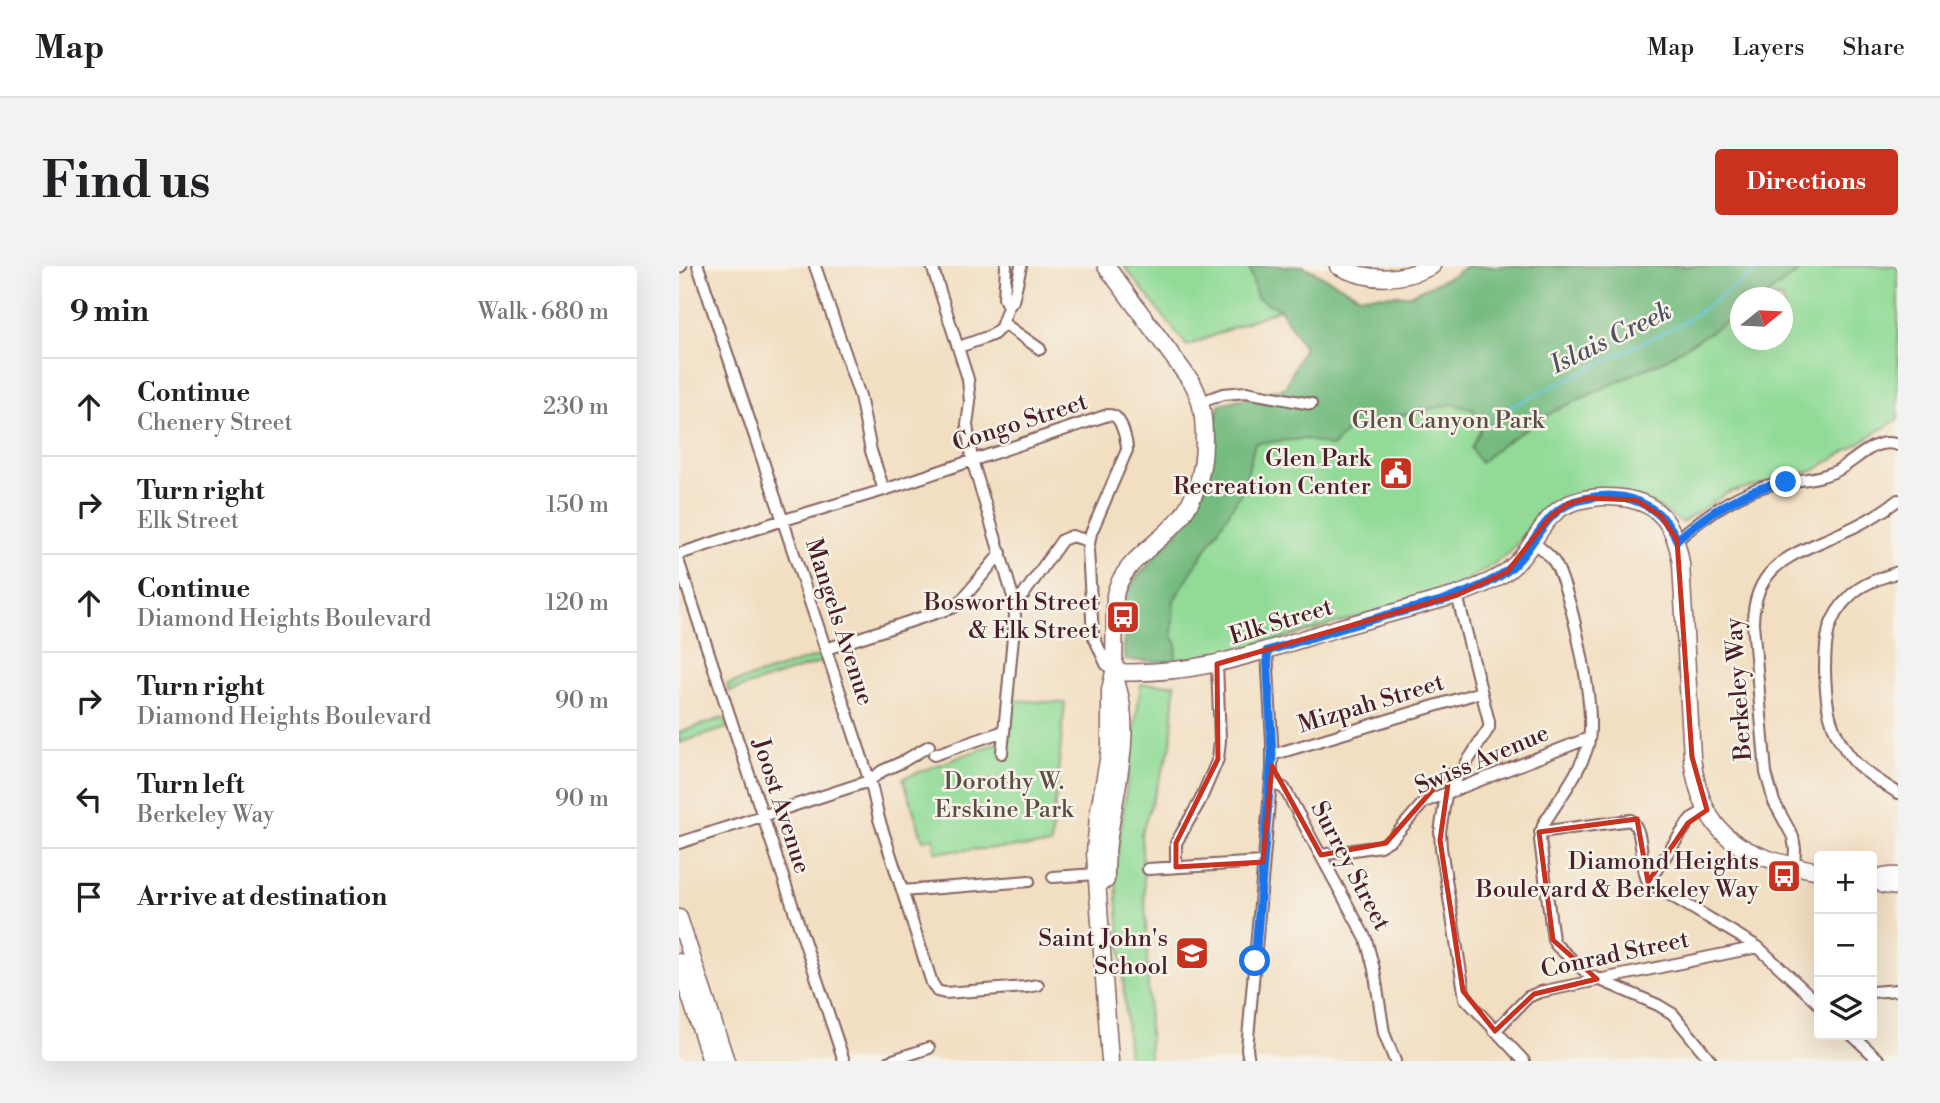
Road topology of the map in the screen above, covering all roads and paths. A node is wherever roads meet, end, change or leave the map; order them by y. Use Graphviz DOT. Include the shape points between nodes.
graph roads {
  1 [pos="698,266"];
  2 [pos="815,266"];
  3 [pos="932,266"];
  4 [pos="1006,266"];
  5 [pos="1021,266"];
  6 [pos="1106,266"];
  7 [pos="1338,266"];
  8 [pos="1431,266"];
  9 [pos="1008,307"];
  10 [pos="1003,323"];
  11 [pos="959,347"];
  12 [pos="1040,349"];
  13 [pos="1201,402"];
  14 [pos="1311,404"];
  15 [pos="1898,445"];
  16 [pos="972,460"];
  17 [pos="884,490"];
  18 [pos="1898,499"];
  19 [pos="783,522"];
  20 [pos="1677,540"];
  21 [pos="1089,541"];
  22 [pos="1532,542"];
  23 [pos="1001,553"];
  24 [pos="679,554"];
  25 [pos="679,564"];
  26 [pos="1898,572"];
  27 [pos="1457,595"];
  28 [pos="1014,600"];
  29 [pos="826,649"];
  30 [pos="1267,651"];
  31 [pos="1217,664"];
  32 [pos="1114,672"];
  33 [pos="1131,673"];
  34 [pos="1481,692"];
  35 [pos="1004,731"];
  36 [pos="1589,738"];
  37 [pos="1123,750"];
  38 [pos="1002,753"];
  39 [pos="1272,755"];
  40 [pos="869,781"];
  41 [pos="1271,783"];
  42 [pos="1898,793"];
  43 [pos="1446,795"];
  44 [pos="1707,810"];
  45 [pos="763,816"];
  46 [pos="1540,832"];
  47 [pos="679,843"];
  48 [pos="1321,855"];
  49 [pos="1263,862"];
  50 [pos="1794,866"];
  51 [pos="1175,867"];
  52 [pos="1148,869"];
  53 [pos="1814,870"];
  54 [pos="1096,874"];
  55 [pos="1898,876"];
  56 [pos="1053,877"];
  57 [pos="1877,877"];
  58 [pos="1877,880"];
  59 [pos="1029,881"];
  60 [pos="1648,882"];
  61 [pos="1898,887"];
  62 [pos="902,891"];
  63 [pos="679,918"];
  64 [pos="1758,947"];
  65 [pos="679,962"];
  66 [pos="1597,979"];
  67 [pos="1038,985"];
  68 [pos="1898,990"];
  69 [pos="1877,992"];
  70 [pos="1814,996"];
  71 [pos="1495,1031"];
  72 [pos="1857,1040"];
  73 [pos="929,1048"];
  74 [pos="712,1061"];
  75 [pos="726,1061"];
  76 [pos="844,1061"];
  77 [pos="890,1061"];
  78 [pos="1110,1061"];
  79 [pos="1120,1061"];
  80 [pos="1249,1061"];
  81 [pos="1395,1061"];
  82 [pos="1524,1061"];
  83 [pos="1711,1061"];
  84 [pos="1880,1061"];
  1 -- 19 [label="street, Mangels Avenue"];
  2 -- 17 [label="street" via="860,396"];
  3 -- 11 [label="street"];
  4 -- 9 [label="street" via="1004,298"];
  5 -- 9 [label="street"];
  6 -- 13 [label="main road" via="1193,384"];
  7 -- 8 [label="main road" via="1359,275 1387,278"];
  9 -- 10 [label="street"];
  10 -- 11 [label="street" via="994,334"];
  10 -- 12 [label="street"];
  11 -- 16 [label="street" via="971,391 967,425"];
  13 -- 14 [label="street" via="1246,392"];
  13 -- 32 [label="main road" via="1204,456 1199,480 1177,522 1131,565 1117,586"];
  15 -- 20 [label="street" via="1877,444 1836,471 1756,490 1710,514"];
  16 -- 17 [label="street, Congo Street"];
  16 -- 21 [label="street, Congo Street" via="1116,416 1127,450"];
  16 -- 23 [label="street"];
  17 -- 19 [label="street, Congo Street"];
  18 -- 50 [label="street, Berkeley Way" via="1878,515 1781,561 1764,578 1755,599 1753,623 1766,773 1774,803 1793,837"];
  19 -- 24 [label="street, Congo Street"];
  19 -- 29 [label="street, Mangels Avenue"];
  20 -- 22 [label="main road, Elk Street" via="1668,523 1645,504 1601,497 1558,510"];
  20 -- 44 [label="main road" via="1692,757"];
  21 -- 28 [label="street" via="1072,536 1062,540 1024,594"];
  21 -- 32 [label="street, Congo Street" via="1093,635"];
  22 -- 27 [label="main road, Elk Street" via="1507,572"];
  22 -- 36 [label="street" via="1558,569 1569,605 1587,695"];
  23 -- 28 [label="street"];
  23 -- 29 [label="street" via="954,607"];
  25 -- 45 [label="street, Joost Avenue"];
  26 -- 42 [label="street" via="1850,595 1833,615 1825,642 1828,710 1839,738 1856,763"];
  27 -- 30 [label="main road, Elk Street"];
  27 -- 34 [label="street"];
  28 -- 35 [label="street"];
  29 -- 40 [label="street, Mangels Avenue"];
  30 -- 31 [label="main road, Elk Street"];
  30 -- 39 [label="street"];
  31 -- 33 [label="main road, Elk Street"];
  31 -- 51 [label="street" via="1218,759 1176,843"];
  32 -- 33 [label="main road, Elk Street"];
  32 -- 37 [label="main road" via="1120,693"];
  32 -- 54 [label="main road"];
  33 -- 37 [label="main road" via="1128,740"];
  34 -- 39 [label="street, Mizpah Street"];
  34 -- 43 [label="street" via="1489,729"];
  35 -- 38 [label="street"];
  35 -- 40 [label="street" via="922,749"];
  36 -- 43 [label="street, Swiss Avenue"];
  36 -- 46 [label="street" via="1582,760"];
  37 -- 79 [label="main road" via="1106,874"];
  39 -- 41 [label="street"];
  40 -- 45 [label="street"];
  40 -- 62 [label="street, Mangels Avenue"];
  41 -- 48 [label="street, Surrey Street" via="1283,788"];
  41 -- 49 [label="street"];
  43 -- 48 [label="street, Swiss Avenue" via="1424,802 1392,839 1380,846"];
  43 -- 71 [label="street" via="1440,840 1463,991 1469,1005"];
  44 -- 50 [label="main road" via="1721,830 1747,852"];
  44 -- 60 [label="street" via="1688,823"];
  45 -- 47 [label="street"];
  45 -- 76 [label="street, Joost Avenue"];
  46 -- 60 [label="street" via="1631,820 1638,827"];
  46 -- 66 [label="street" via="1553,940"];
  48 -- 81 [label="street, Surrey Street" via="1366,939 1384,1033"];
  49 -- 51 [label="street"];
  49 -- 80 [label="street"];
  50 -- 53 [label="main road"];
  51 -- 52 [label="street"];
  54 -- 56 [label="street"];
  54 -- 78 [label="main road"];
  55 -- 57 [label="main road"];
  58 -- 61 [label="main road"];
  59 -- 62 [label="street"];
  60 -- 64 [label="street"];
  62 -- 67 [label="street, Mangels Avenue" via="937,991"];
  63 -- 75 [label="main road"];
  64 -- 66 [label="street, Conrad Street"];
  64 -- 70 [label="street"];
  65 -- 74 [label="main road"];
  66 -- 71 [label="street, Conrad Street" via="1534,994"];
  66 -- 83 [label="street" via="1673,1014"];
  68 -- 69 [label="street"];
  71 -- 82 [label="street"];
  72 -- 84 [label="street"];
  73 -- 77 [label="street"];
}
